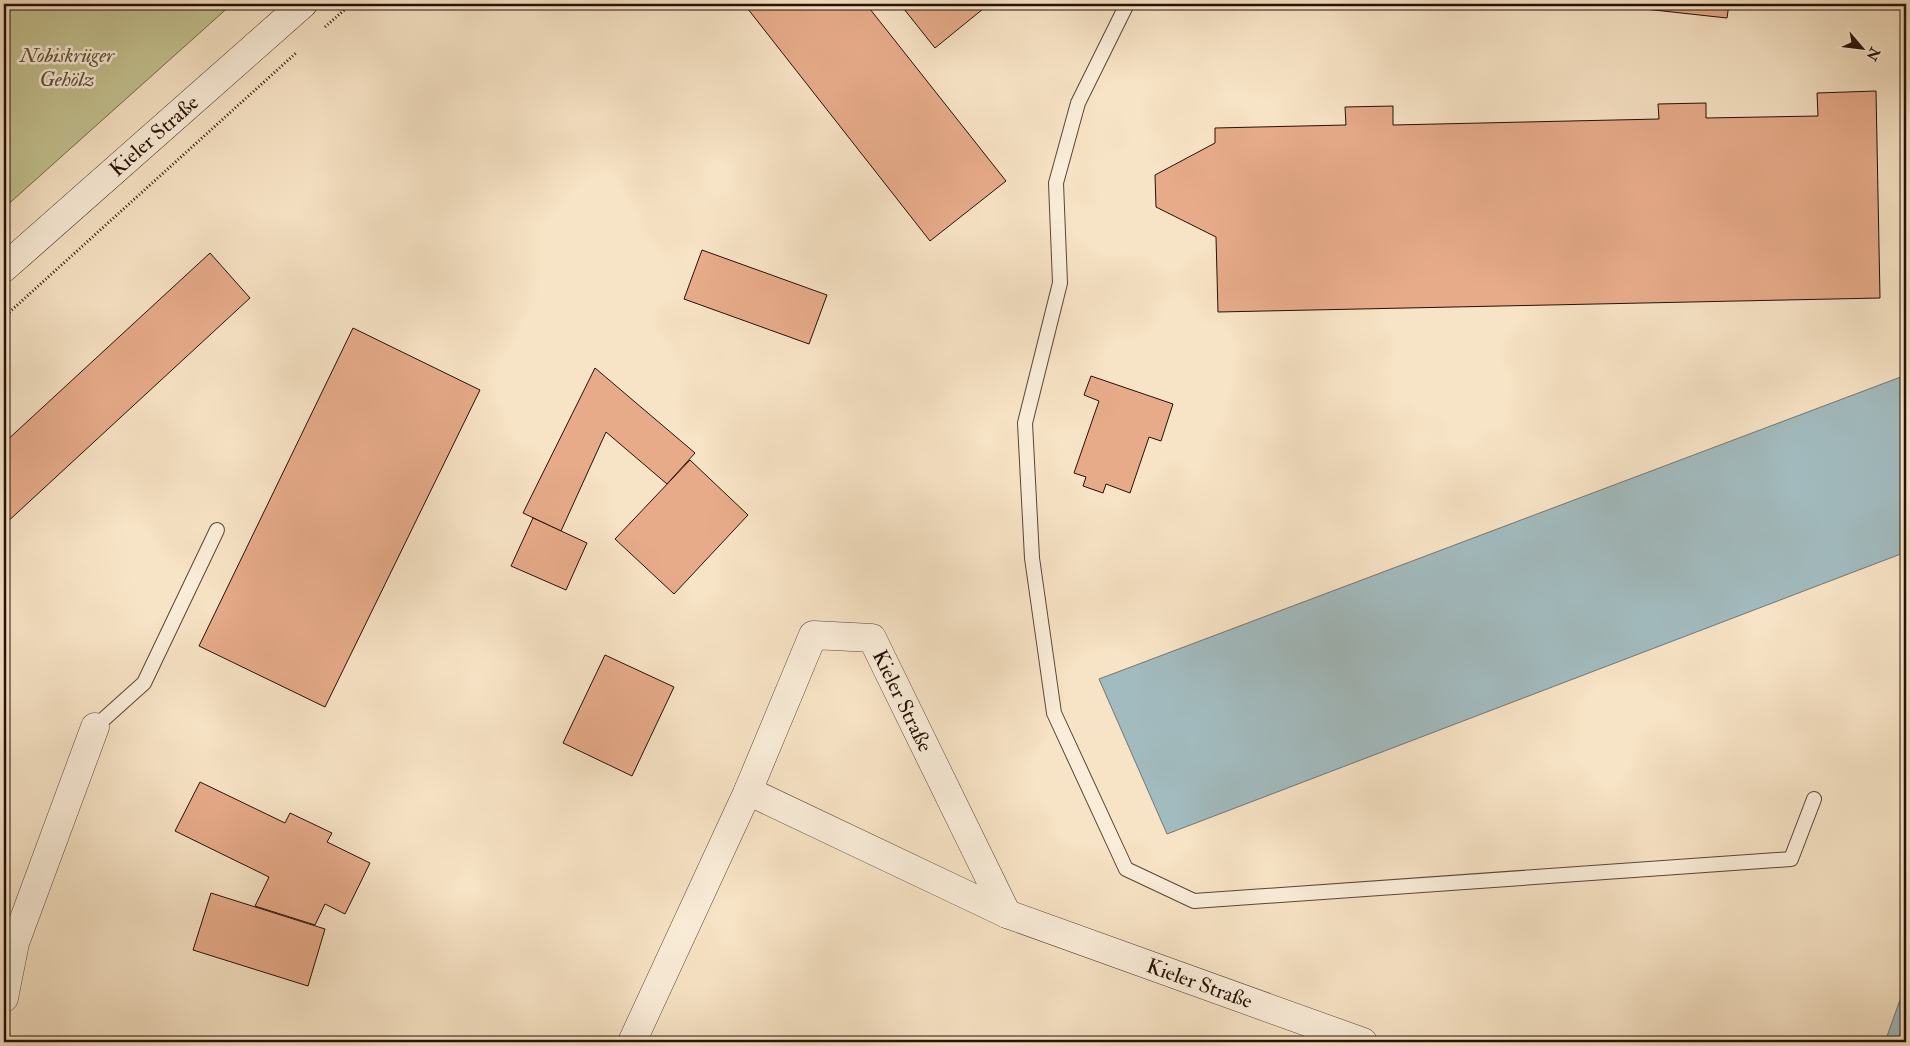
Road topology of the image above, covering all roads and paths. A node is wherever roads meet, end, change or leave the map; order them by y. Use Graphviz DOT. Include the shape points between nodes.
graph roads {
  1 [pos="303,4"];
  2 [pos="351,4"];
  3 [pos="1128,4"];
  4 [pos="318,33"];
  5 [pos="298,51"];
  6 [pos="4,268"];
  7 [pos="4,317"];
  8 [pos="217,530"];
  9 [pos="95,726"];
  10 [pos="748,792"];
  11 [pos="1814,798"];
  12 [pos="1007,914"];
  13 [pos="9,944"];
  14 [pos="4,998"];
  15 [pos="632,1042"];
  16 [pos="1363,1042"];
  1 -- 6 [label="street, Kieler Straße"];
  2 -- 4 [label="path"];
  3 -- 11 [label="lane" via="1078,103 1056,183 1060,283 1025,424 1032,558 1054,713 1126,869 1194,901 1791,860"];
  5 -- 7 [label="path"];
  8 -- 9 [label="lane" via="144,683"];
  9 -- 13 [label="street"];
  10 -- 12 [label="street, Kieler Straße"];
  10 -- 12 [label="street, Kieler Straße" via="812,635 872,638"];
  10 -- 15 [label="street, Kieler Straße"];
  12 -- 16 [label="street, Kieler Straße"];
  13 -- 14 [label="street"];
}
